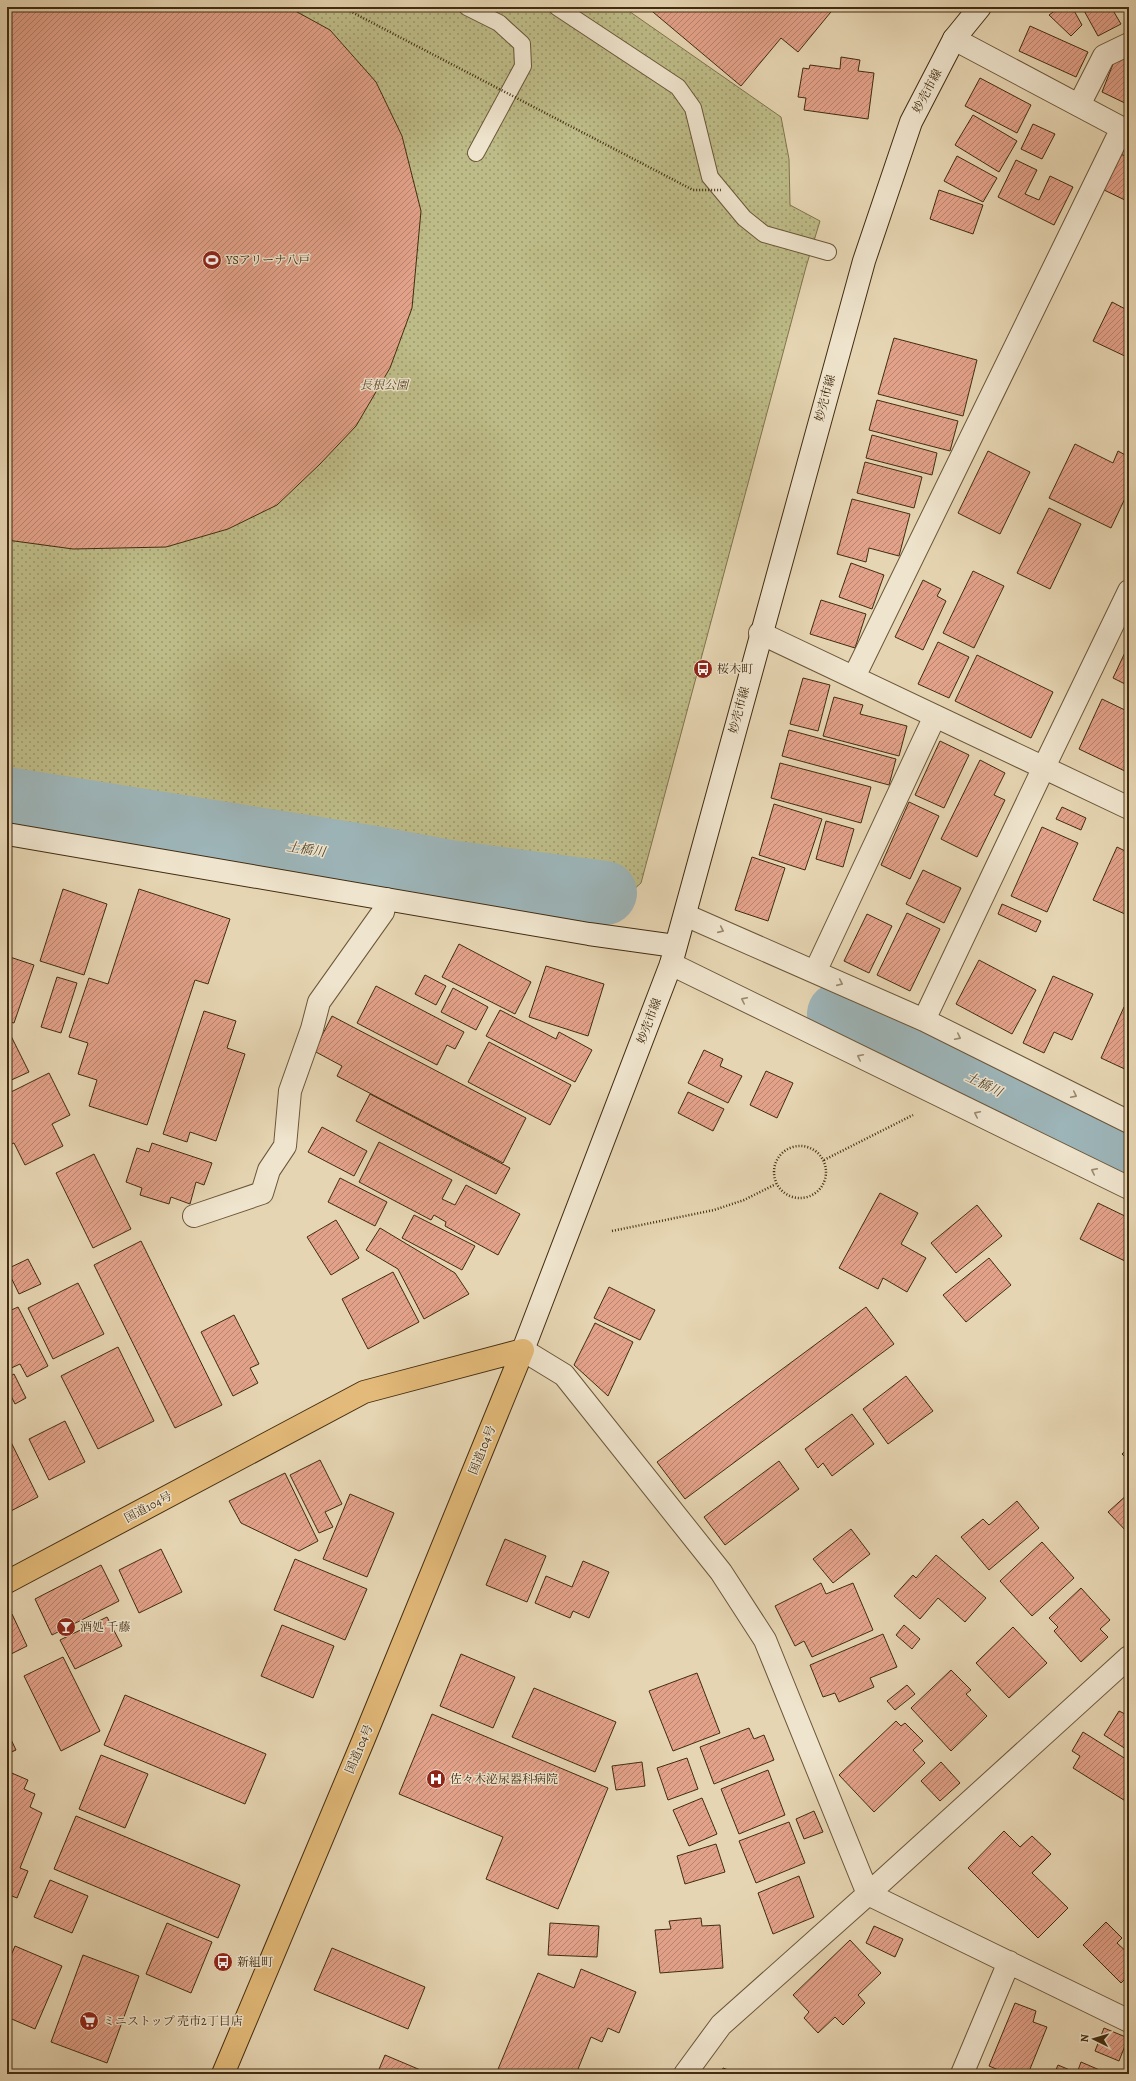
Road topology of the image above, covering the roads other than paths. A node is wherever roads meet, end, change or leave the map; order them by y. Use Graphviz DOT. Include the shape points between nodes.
graph roads {
  1 [pos="467,7"];
  2 [pos="557,7"];
  3 [pos="975,8"];
  4 [pos="954,39"];
  5 [pos="1129,44"];
  6 [pos="1079,105"];
  7 [pos="1125,130"];
  8 [pos="476,152"];
  9 [pos="828,252"];
  10 [pos="1129,591"];
  11 [pos="760,633"];
  12 [pos="854,678"];
  13 [pos="935,716"];
  14 [pos="1044,767"];
  15 [pos="1129,808"];
  16 [pos="7,834"];
  17 [pos="386,898"];
  18 [pos="685,915"];
  19 [pos="673,955"];
  20 [pos="815,972"];
  21 [pos="924,1020"];
  22 [pos="1129,1122"];
  23 [pos="1129,1188"];
  24 [pos="194,1216"];
  25 [pos="523,1350"];
  26 [pos="7,1582"];
  27 [pos="1129,1657"];
  28 [pos="868,1894"];
  29 [pos="1009,1962"];
  30 [pos="1129,2021"];
  31 [pos="223,2074"];
  32 [pos="685,2074"];
  33 [pos="962,2074"];
  1 -- 8 [label="lane" via="500,23 522,44 523,66"];
  2 -- 9 [label="lane" via="678,87 693,108 710,177 744,218 764,234"];
  3 -- 4 [label="street, 妙売市線"];
  4 -- 6 [label="street"];
  4 -- 11 [label="street, 妙売市線" via="911,122 864,260"];
  5 -- 6 [label="street" via="1104,56"];
  6 -- 7 [label="street"];
  7 -- 12 [label="street"];
  10 -- 14 [label="street"];
  11 -- 12 [label="street"];
  11 -- 18 [label="street, 妙売市線"];
  12 -- 13 [label="street"];
  13 -- 14 [label="street"];
  13 -- 20 [label="street"];
  14 -- 15 [label="street"];
  14 -- 21 [label="street"];
  16 -- 17 [label="street"];
  17 -- 19 [label="street" via="589,934"];
  17 -- 24 [label="street" via="383,912 319,1002 290,1091 285,1146 269,1170 262,1193"];
  18 -- 19 [label="street, 妙売市線"];
  18 -- 20 [label="street, one-way"];
  23 -- 19 [label="street, one-way"];
  19 -- 25 [label="street, 妙売市線"];
  20 -- 21 [label="street, one-way"];
  21 -- 22 [label="street, one-way"];
  25 -- 26 [label="highway, 国道104号" via="364,1392"];
  25 -- 28 [label="street" via="564,1375 721,1572 765,1640"];
  25 -- 31 [label="highway, 国道104号"];
  27 -- 28 [label="street"];
  28 -- 29 [label="street"];
  28 -- 32 [label="street" via="721,2025"];
  29 -- 30 [label="street"];
  29 -- 33 [label="street"];
}
